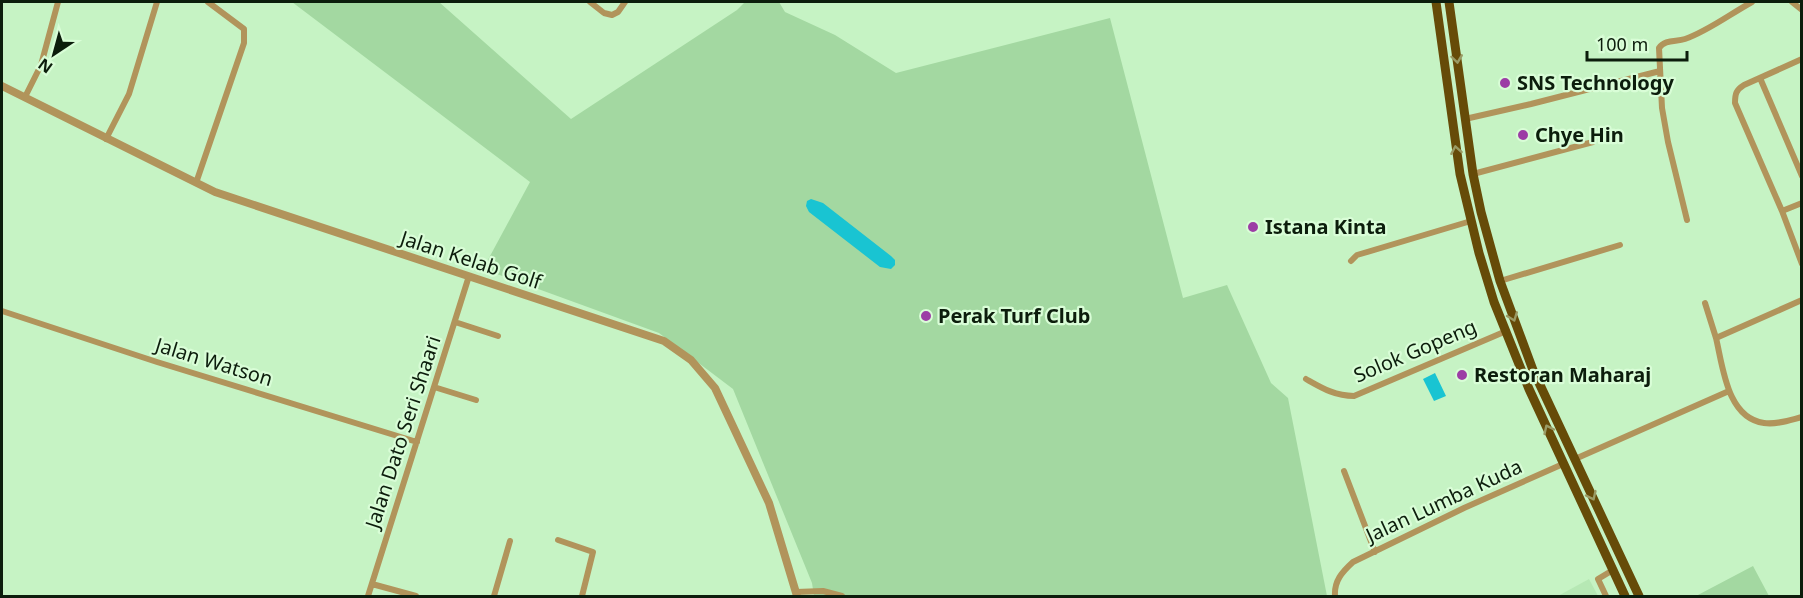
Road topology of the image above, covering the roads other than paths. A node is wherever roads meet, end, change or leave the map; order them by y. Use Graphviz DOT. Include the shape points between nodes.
graph roads {
  1 [pos="58,2"];
  2 [pos="157,2"];
  3 [pos="208,2"];
  4 [pos="590,2"];
  5 [pos="624,2"];
  6 [pos="1436,2"];
  7 [pos="1449,2"];
  8 [pos="1752,2"];
  9 [pos="1792,2"];
  10 [pos="1802,10"];
  11 [pos="1802,59"];
  12 [pos="1660,70"];
  13 [pos="1760,78"];
  14 [pos="2,86"];
  15 [pos="25,98"];
  16 [pos="1465,119"];
  17 [pos="106,139"];
  18 [pos="1593,142"];
  19 [pos="1473,174"];
  20 [pos="1802,176"];
  21 [pos="196,183"];
  22 [pos="1802,202"];
  23 [pos="1782,211"];
  24 [pos="1687,220"];
  25 [pos="1471,221"];
  26 [pos="1620,245"];
  27 [pos="1351,261"];
  28 [pos="1802,264"];
  29 [pos="470,276"];
  30 [pos="1500,281"];
  31 [pos="1802,300"];
  32 [pos="1705,303"];
  33 [pos="2,311"];
  34 [pos="455,322"];
  35 [pos="1504,332"];
  36 [pos="498,336"];
  37 [pos="1716,338"];
  38 [pos="1306,379"];
  39 [pos="434,387"];
  40 [pos="1729,391"];
  41 [pos="476,400"];
  42 [pos="1802,417"];
  43 [pos="417,442"];
  44 [pos="1575,459"];
  45 [pos="1563,464"];
  46 [pos="1344,471"];
  47 [pos="558,540"];
  48 [pos="510,542"];
  49 [pos="1375,552"];
  50 [pos="1613,570"];
  51 [pos="372,584"];
  52 [pos="796,594"];
  53 [pos="368,597"];
  54 [pos="416,597"];
  55 [pos="494,597"];
  56 [pos="582,597"];
  57 [pos="842,597"];
  58 [pos="1335,597"];
  59 [pos="1606,597"];
  60 [pos="1625,597"];
  61 [pos="1639,597"];
  1 -- 15 [label="street" via="41,65"];
  2 -- 17 [label="street" via="129,94"];
  3 -- 21 [label="street" via="244,29 244,43"];
  4 -- 5 [label="street" via="612,15"];
  25 -- 6 [label="highway, one-way" via="1455,151"];
  7 -- 16 [label="highway, one-way"];
  8 -- 12 [label="street" via="1698,33 1664,42 1659,48"];
  9 -- 10 [label="street"];
  11 -- 13 [label="street"];
  12 -- 16 [label="street"];
  12 -- 24 [label="street" via="1668,142"];
  13 -- 20 [label="street"];
  13 -- 23 [label="street" via="1738,89 1735,103"];
  14 -- 15 [label="street, Jalan Kelab Golf"];
  15 -- 17 [label="street, Jalan Kelab Golf"];
  16 -- 19 [label="highway"];
  17 -- 21 [label="street, Jalan Kelab Golf"];
  18 -- 19 [label="street"];
  19 -- 30 [label="highway"];
  21 -- 29 [label="street, Jalan Kelab Golf" via="262,209"];
  22 -- 23 [label="street"];
  23 -- 28 [label="street"];
  25 -- 27 [label="street" via="1357,255"];
  25 -- 35 [label="highway"];
  26 -- 30 [label="street"];
  29 -- 34 [label="street, Jalan Dato Seri Shaari"];
  29 -- 52 [label="street, Jalan Kelab Golf" via="664,341 691,360 715,388 770,503"];
  30 -- 44 [label="highway, one-way" via="1533,370"];
  31 -- 37 [label="street"];
  32 -- 37 [label="street"];
  33 -- 43 [label="street, Jalan Watson"];
  34 -- 36 [label="street"];
  34 -- 39 [label="street, Jalan Dato Seri Shaari"];
  35 -- 38 [label="street, Solok Gopeng" via="1354,396 1326,391"];
  45 -- 35 [label="highway, one-way"];
  37 -- 40 [label="street"];
  39 -- 41 [label="street"];
  39 -- 43 [label="street, Jalan Dato Seri Shaari"];
  40 -- 42 [label="street" via="1742,413 1753,420 1777,423"];
  40 -- 44 [label="street"];
  43 -- 51 [label="street, Jalan Dato Seri Shaari"];
  44 -- 61 [label="highway, one-way"];
  45 -- 49 [label="street, Jalan Lumba Kuda"];
  45 -- 50 [label="highway"];
  46 -- 49 [label="street"];
  47 -- 56 [label="street" via="593,552"];
  48 -- 55 [label="street"];
  49 -- 58 [label="street, Jalan Lumba Kuda" via="1353,562 1341,573"];
  50 -- 59 [label="street" via="1598,579"];
  50 -- 60 [label="highway"];
  51 -- 53 [label="street, Jalan Dato Seri Shaari"];
  51 -- 54 [label="street"];
  52 -- 57 [label="street" via="823,591"];
}
